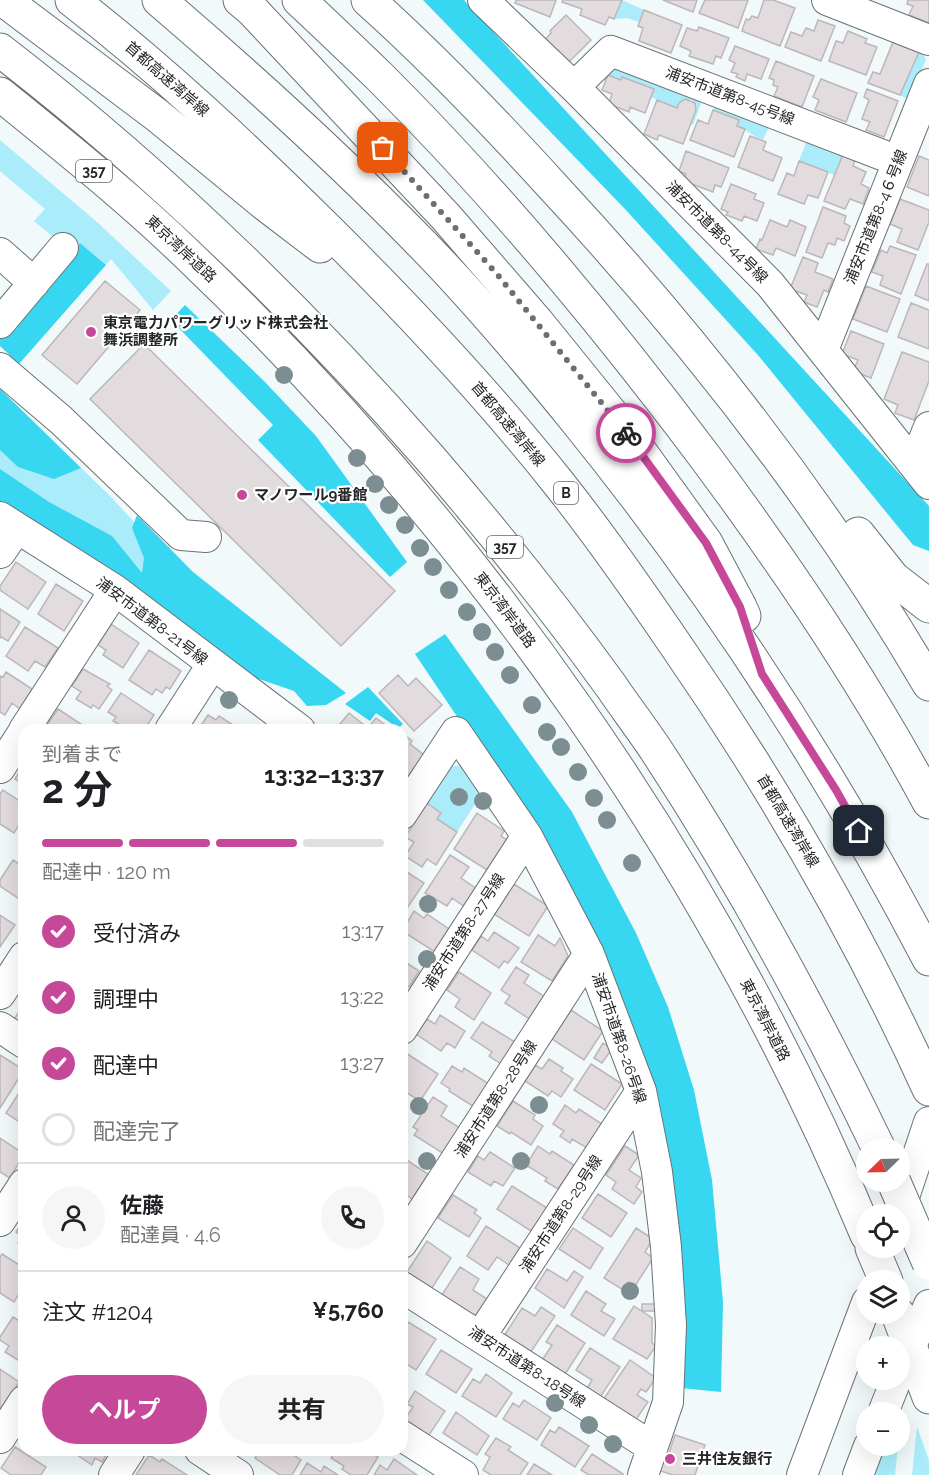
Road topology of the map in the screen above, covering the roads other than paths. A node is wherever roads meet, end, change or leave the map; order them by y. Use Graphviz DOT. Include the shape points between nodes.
graph roads {
  1 [pos="4,0"];
  2 [pos="72,0"];
  3 [pos="159,0"];
  4 [pos="240,0"];
  5 [pos="299,0"];
  6 [pos="368,0"];
  7 [pos="483,0"];
  8 [pos="826,0"];
  9 [pos="929,40"];
  10 [pos="0,50"];
  11 [pos="929,84"];
  12 [pos="574,87"];
  13 [pos="0,94"];
  14 [pos="898,161"];
  15 [pos="63,248"];
  16 [pos="0,253"];
  17 [pos="379,280"];
  18 [pos="34,283"];
  19 [pos="0,323"];
  20 [pos="823,350"];
  21 [pos="0,368"];
  22 [pos="929,427"];
  23 [pos="762,436"];
  24 [pos="922,474"];
  25 [pos="8,522"];
  26 [pos="206,537"];
  27 [pos="0,553"];
  28 [pos="115,590"];
  29 [pos="929,606"];
  30 [pos="212,665"];
  31 [pos="762,674"];
  32 [pos="929,684"];
  33 [pos="29,724"];
  34 [pos="174,724"];
  35 [pos="292,724"];
  36 [pos="18,740"];
  37 [pos="0,768"];
  38 [pos="408,802"];
  39 [pos="929,802"];
  40 [pos="527,836"];
  41 [pos="589,954"];
  42 [pos="929,959"];
  43 [pos="18,966"];
  44 [pos="0,994"];
  45 [pos="408,1020"];
  46 [pos="0,1027"];
  47 [pos="18,1039"];
  48 [pos="929,1089"];
  49 [pos="641,1091"];
  50 [pos="929,1122"];
  51 [pos="874,1138"];
  52 [pos="898,1192"];
  53 [pos="18,1193"];
  54 [pos="901,1204"];
  55 [pos="856,1209"];
  56 [pos="0,1221"];
  57 [pos="408,1235"];
  58 [pos="929,1263"];
  59 [pos="408,1291"];
  60 [pos="929,1305"];
  61 [pos="859,1324"];
  62 [pos="480,1336"];
  63 [pos="910,1347"];
  64 [pos="910,1366"];
  65 [pos="929,1397"];
  66 [pos="18,1410"];
  67 [pos="0,1438"];
  68 [pos="408,1440"];
  69 [pos="652,1447"];
  70 [pos="125,1456"];
  71 [pos="209,1456"];
  72 [pos="865,1456"];
  73 [pos="114,1475"];
  74 [pos="238,1475"];
  75 [pos="463,1475"];
  76 [pos="643,1475"];
  77 [pos="802,1475"];
  78 [pos="858,1475"];
  1 -- 17 [label="highway" via="158,116 308,237"];
  2 -- 17 [label="highway, 首都高速湾岸線 / B" via="206,113"];
  3 -- 31 [label="highway" via="321,144 468,293 601,452 685,561"];
  4 -- 31 [label="highway" via="446,217 626,432 706,543 740,607"];
  5 -- 39 [label="highway" via="474,177 662,400 828,631"];
  6 -- 23 [label="highway" via="460,89 596,233 689,341"];
  7 -- 12 [label="street, 浦安市道第8-44号線"];
  8 -- 9 [label="street"];
  10 -- 51 [label="highway, 357" via="141,164 261,277 360,379 520,566 654,748 725,860 789,973"];
  11 -- 14 [label="street, 浦安市道第8-4６号線"];
  12 -- 14 [label="street, 浦安市道第8-45号線" via="611,51"];
  12 -- 20 [label="street, 浦安市道第8-44号線" via="770,284"];
  13 -- 55 [label="highway, 東京湾岸道路 / 357" via="185,251 286,351 390,466 486,585 579,711 655,827 767,1021"];
  14 -- 20 [label="street, 浦安市道第8-4６号線"];
  15 -- 18 [label="street"];
  16 -- 18 [label="street"];
  17 -- 48 [label="highway, 首都高速湾岸線 / B" via="559,484 640,592 806,848"];
  18 -- 19 [label="street"];
  20 -- 24 [label="street, 浦安市道第8-44号線"];
  21 -- 26 [label="street" via="61,420 181,535"];
  22 -- 24 [label="street"];
  23 -- 29 [label="highway" via="812,479 893,578"];
  23 -- 32 [label="highway" via="880,603"];
  25 -- 27 [label="street"];
  25 -- 28 [label="street, 浦安市道第8-21号線"];
  28 -- 30 [label="street, 浦安市道第8-21号線"];
  28 -- 33 [label="street"];
  30 -- 34 [label="street"];
  30 -- 35 [label="street, 浦安市道第8-21号線"];
  31 -- 42 [label="highway" via="836,790"];
  36 -- 37 [label="street"];
  38 -- 40 [label="street, 浦安市道第8-26号線" via="456,732"];
  40 -- 41 [label="street, 浦安市道第8-26号線"];
  40 -- 45 [label="street, 浦安市道第8-27号線"];
  41 -- 49 [label="street, 浦安市道第8-26号線"];
  41 -- 57 [label="street, 浦安市道第8-28号線"];
  43 -- 44 [label="street"];
  46 -- 47 [label="street"];
  49 -- 62 [label="street, 浦安市道第8-29号線"];
  49 -- 69 [label="street, 浦安市道第8-26号線" via="657,1172 671,1325 668,1402"];
  50 -- 54 [label="street"];
  52 -- 58 [label="highway, bridge"];
  53 -- 56 [label="street"];
  59 -- 62 [label="street, 浦安市道第8-18号線"];
  60 -- 63 [label="street"];
  61 -- 77 [label="street"];
  62 -- 69 [label="street, 浦安市道第8-18号線"];
  64 -- 65 [label="highway"];
  66 -- 67 [label="street"];
  68 -- 75 [label="street"];
  69 -- 76 [label="street, 浦安市道第8-26号線"];
  70 -- 73 [label="street"];
  71 -- 74 [label="street"];
  72 -- 78 [label="street"];
}
